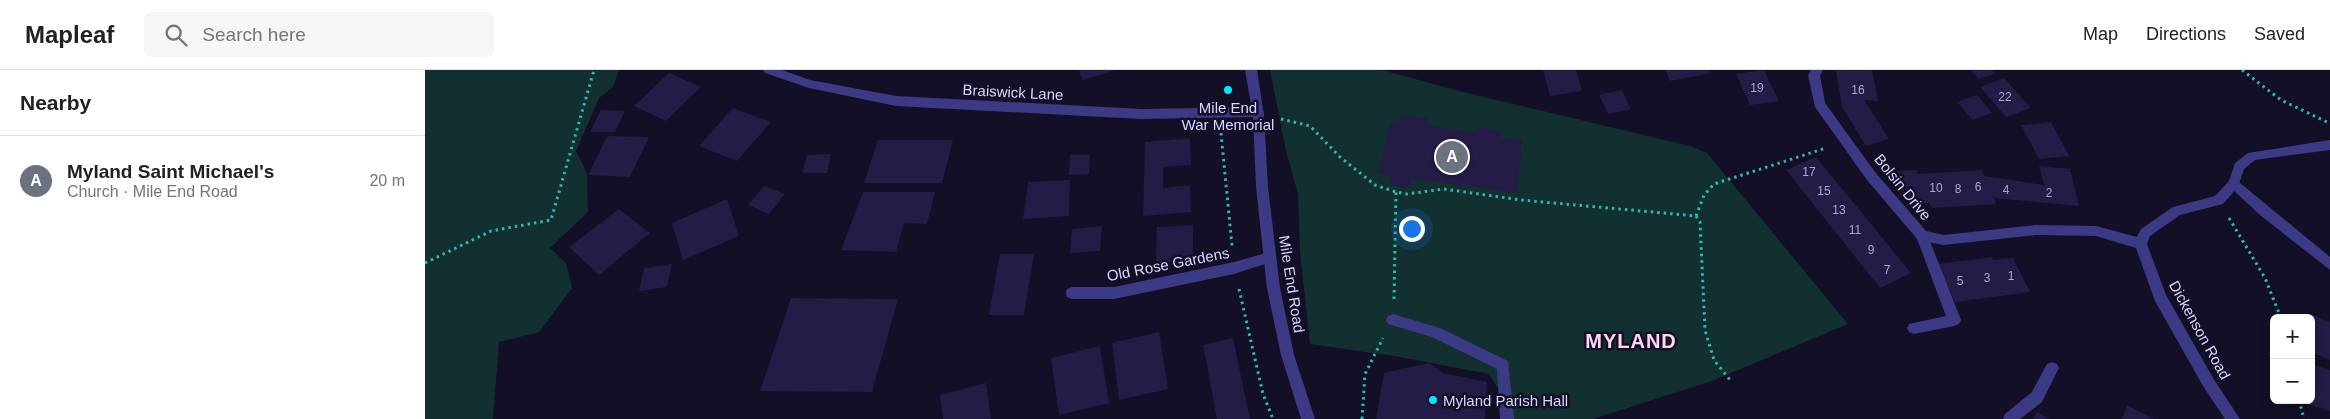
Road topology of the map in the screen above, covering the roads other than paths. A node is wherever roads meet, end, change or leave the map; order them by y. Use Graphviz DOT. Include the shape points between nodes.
graph roads {
  1 [pos="769,70"];
  2 [pos="1251,70"];
  3 [pos="1817,70"];
  4 [pos="1259,112"];
  5 [pos="2330,145"];
  6 [pos="2234,183"];
  7 [pos="1922,236"];
  8 [pos="2141,244"];
  9 [pos="1270,257"];
  10 [pos="2330,264"];
  11 [pos="1072,293"];
  12 [pos="1393,320"];
  13 [pos="1914,328"];
  14 [pos="2053,368"];
  15 [pos="1308,419"];
  16 [pos="1507,419"];
  17 [pos="2010,419"];
  18 [pos="2233,419"];
  1 -- 4 [label="street, Braiswick Lane" via="809,84 896,101 1141,114"];
  2 -- 4 [label="street, Mile End Road"];
  3 -- 7 [label="street, Bolsin Drive" via="1819,104 1871,176"];
  4 -- 9 [label="street, Mile End Road" via="1259,152"];
  5 -- 6 [label="street" via="2252,156 2239,166"];
  6 -- 8 [label="street" via="2219,200 2177,212 2145,233"];
  6 -- 10 [label="street"];
  7 -- 8 [label="street, Bolsin Drive" via="1944,240 2036,230 2096,231"];
  7 -- 13 [label="street" via="1954,320"];
  8 -- 18 [label="street, Dickenson Road" via="2160,297"];
  9 -- 11 [label="street, Old Rose Gardens" via="1234,268 1114,293"];
  9 -- 15 [label="street, Mile End Road" via="1293,381"];
  12 -- 16 [label="street" via="1435,332 1503,365"];
  14 -- 17 [label="street" via="2037,397"];
}
